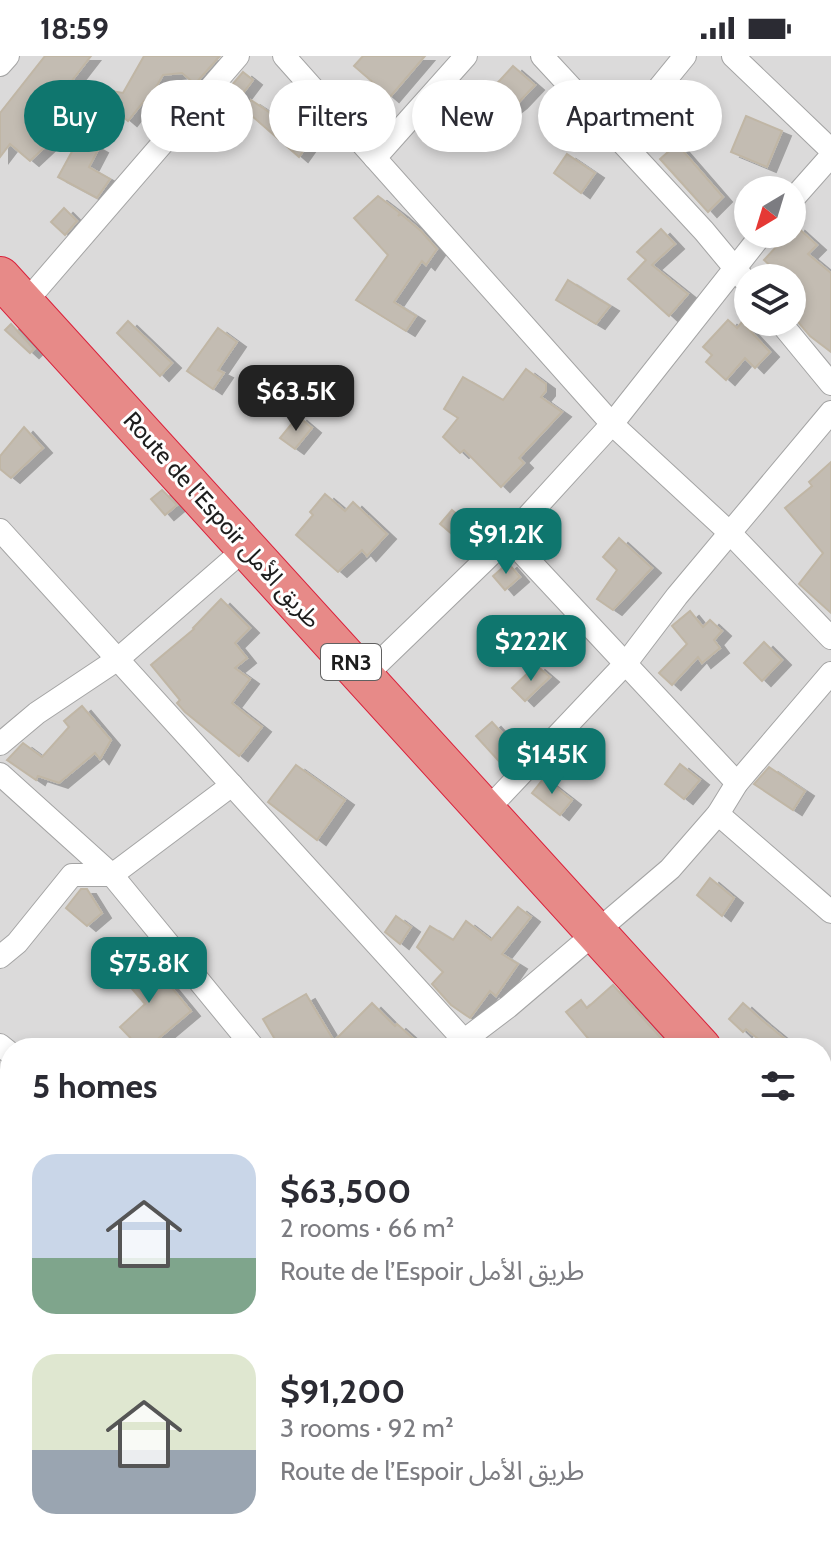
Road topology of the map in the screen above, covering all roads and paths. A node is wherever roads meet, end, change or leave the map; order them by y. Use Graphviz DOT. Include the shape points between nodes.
graph roads {
  1 [pos="8,56"];
  2 [pos="238,56"];
  3 [pos="284,56"];
  4 [pos="466,56"];
  5 [pos="542,56"];
  6 [pos="685,56"];
  7 [pos="733,56"];
  8 [pos="0,65"];
  9 [pos="564,80"];
  10 [pos="665,80"];
  11 [pos="631,152"];
  12 [pos="831,153"];
  13 [pos="375,158"];
  14 [pos="806,183"];
  15 [pos="734,267"];
  16 [pos="734,285"];
  17 [pos="12,290"];
  18 [pos="792,336"];
  19 [pos="831,384"];
  20 [pos="831,412"];
  21 [pos="612,424"];
  22 [pos="1,532"];
  23 [pos="730,533"];
  24 [pos="508,538"];
  25 [pos="247,547"];
  26 [pos="831,638"];
  27 [pos="118,659"];
  28 [pos="626,663"];
  29 [pos="831,673"];
  30 [pos="364,677"];
  31 [pos="0,744"];
  32 [pos="0,774"];
  33 [pos="737,783"];
  34 [pos="232,785"];
  35 [pos="486,811"];
  36 [pos="718,814"];
  37 [pos="112,875"];
  38 [pos="829,909"];
  39 [pos="596,933"];
  40 [pos="0,957"];
  41 [pos="246,1038"];
  42 [pos="456,1038"];
  43 [pos="472,1038"];
  44 [pos="692,1038"];
  1 -- 8 [label="street"];
  2 -- 17 [label="street"];
  3 -- 13 [label="street"];
  4 -- 13 [label="street"];
  5 -- 9 [label="street"];
  6 -- 10 [label="street"];
  7 -- 12 [label="street"];
  11 -- 15 [label="street"];
  12 -- 14 [label="street"];
  13 -- 21 [label="street"];
  16 -- 21 [label="street"];
  17 -- 25 [label="highway, Route de l’Espoir طريق الأمل / RN3"];
  18 -- 19 [label="street"];
  20 -- 23 [label="street"];
  21 -- 23 [label="street"];
  21 -- 24 [label="street"];
  22 -- 27 [label="street"];
  23 -- 26 [label="street"];
  23 -- 28 [label="street"];
  24 -- 28 [label="street"];
  24 -- 30 [label="street"];
  25 -- 27 [label="street"];
  25 -- 30 [label="highway, Route de l’Espoir طريق الأمل / RN3"];
  27 -- 31 [label="street"];
  27 -- 34 [label="street"];
  28 -- 33 [label="street"];
  28 -- 35 [label="street"];
  29 -- 33 [label="street"];
  30 -- 35 [label="highway, Route de l’Espoir طريق الأمل / RN3"];
  32 -- 37 [label="street"];
  33 -- 36 [label="street"];
  34 -- 37 [label="street"];
  34 -- 42 [label="street"];
  35 -- 39 [label="highway, Route de l’Espoir طريق الأمل / RN3"];
  36 -- 38 [label="street"];
  36 -- 39 [label="street" via="670,869"];
  37 -- 40 [label="street" via="72,875"];
  37 -- 41 [label="street"];
  39 -- 43 [label="street"];
  39 -- 44 [label="highway, Route de l’Espoir طريق الأمل / RN3"];
}
